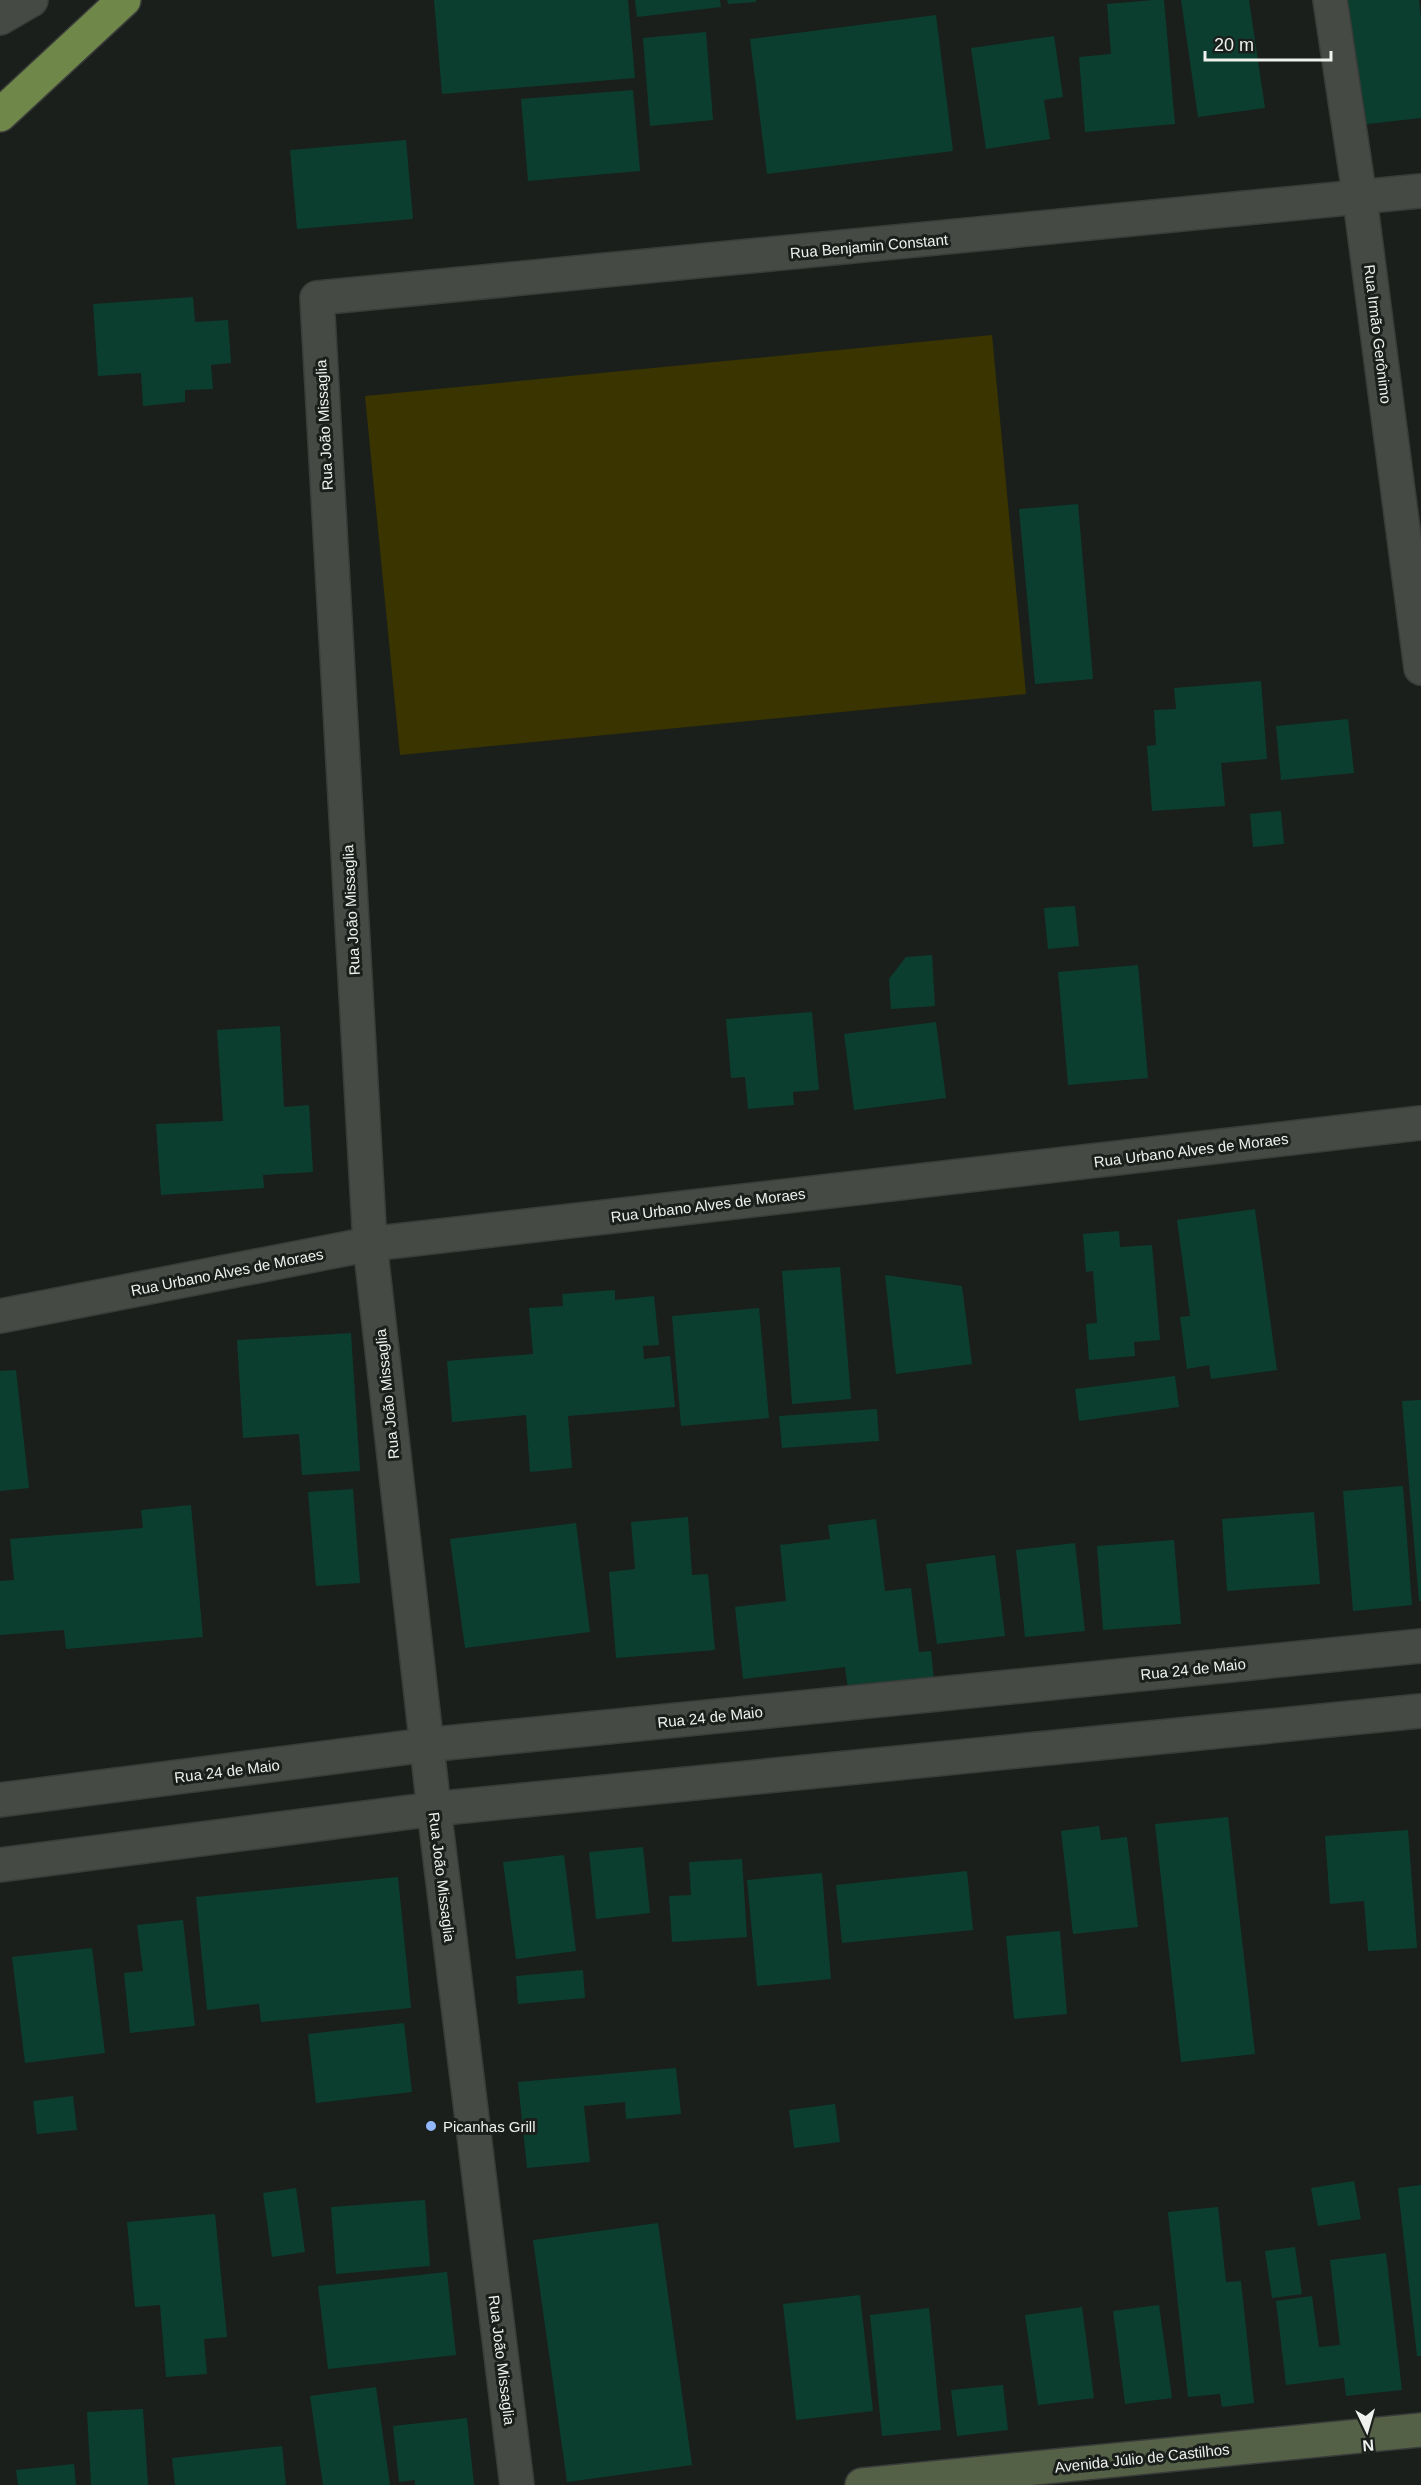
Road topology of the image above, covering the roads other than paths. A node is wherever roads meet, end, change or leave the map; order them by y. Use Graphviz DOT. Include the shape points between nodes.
graph roads {
  1 [pos="31,0"];
  2 [pos="124,0"];
  3 [pos="1330,0"];
  4 [pos="0,18"];
  5 [pos="0,115"];
  6 [pos="1421,191"];
  7 [pos="1360,199"];
  8 [pos="317,298"];
  9 [pos="1421,668"];
  10 [pos="1421,1123"];
  11 [pos="370,1244"];
  12 [pos="0,1316"];
  13 [pos="1421,1646"];
  14 [pos="1421,1711"];
  15 [pos="426,1745"];
  16 [pos="0,1800"];
  17 [pos="434,1809"];
  18 [pos="0,1865"];
  19 [pos="1421,2430"];
  20 [pos="517,2485"];
  21 [pos="862,2485"];
  1 -- 4 [label="street"];
  2 -- 5 [label="highway"];
  3 -- 7 [label="street, Rua Irmão Gerônimo"];
  6 -- 7 [label="street, Rua Benjamin Constant"];
  7 -- 8 [label="street, Rua Benjamin Constant"];
  7 -- 9 [label="street, Rua Irmão Gerônimo"];
  8 -- 11 [label="street, Rua João Missaglia"];
  10 -- 11 [label="street, Rua Urbano Alves de Moraes"];
  11 -- 12 [label="street, Rua Urbano Alves de Moraes"];
  11 -- 15 [label="street, Rua João Missaglia"];
  13 -- 15 [label="street, Rua 24 de Maio"];
  14 -- 17 [label="street"];
  15 -- 16 [label="street, Rua 24 de Maio"];
  15 -- 17 [label="street, Rua João Missaglia"];
  17 -- 18 [label="street"];
  17 -- 20 [label="street, Rua João Missaglia"];
  19 -- 21 [label="main road, Avenida Júlio de Castilhos"];
}
